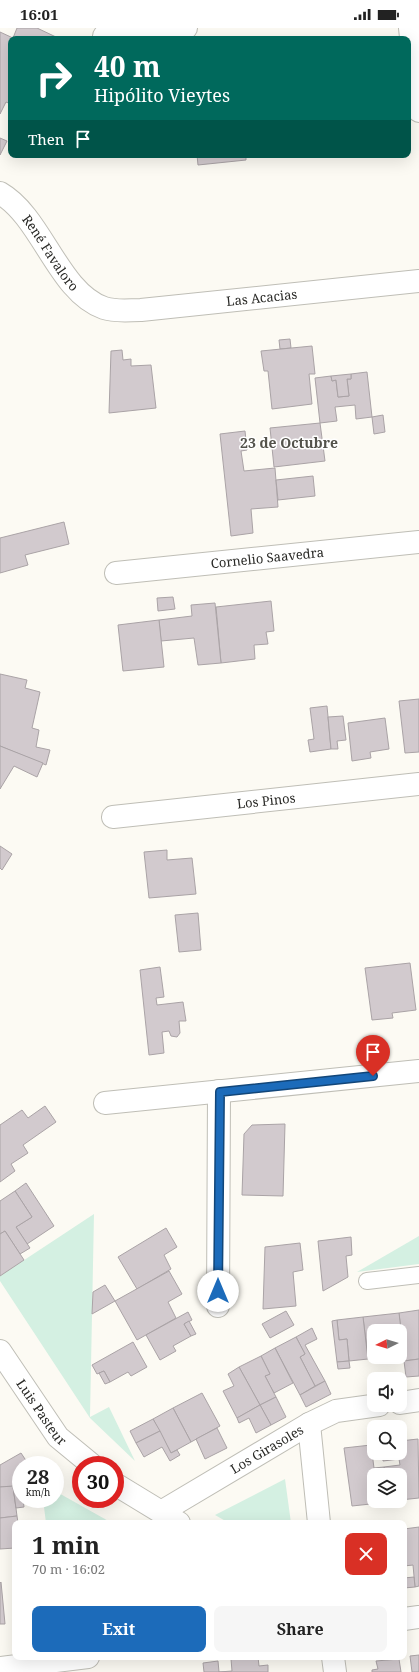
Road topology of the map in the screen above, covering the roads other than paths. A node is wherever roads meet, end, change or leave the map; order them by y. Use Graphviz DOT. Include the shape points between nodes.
graph roads {
  1 [pos="186,28"];
  2 [pos="104,36"];
  3 [pos="411,37"];
  4 [pos="419,110"];
  5 [pos="0,193"];
  6 [pos="419,281"];
  7 [pos="105,308"];
  8 [pos="419,542"];
  9 [pos="116,573"];
  10 [pos="419,784"];
  11 [pos="113,817"];
  12 [pos="419,1071"];
  13 [pos="220,1092"];
  14 [pos="105,1103"];
  15 [pos="419,1275"];
  16 [pos="367,1281"];
  17 [pos="218,1306"];
  18 [pos="0,1351"];
  19 [pos="419,1400"];
  20 [pos="407,1401"];
  21 [pos="367,1407"];
  22 [pos="308,1424"];
  23 [pos="81,1456"];
  24 [pos="124,1489"];
  25 [pos="161,1512"];
  26 [pos="174,1520"];
  27 [pos="319,1520"];
  28 [pos="419,1617"];
  29 [pos="407,1619"];
  30 [pos="64,1660"];
  31 [pos="333,1660"];
  32 [pos="0,1668"];
  33 [pos="335,1672"];
  1 -- 2 [label="street"];
  3 -- 4 [label="street"];
  5 -- 7 [label="street, René Favaloro" via="16,204 71,281 88,299"];
  6 -- 7 [label="street, Las Acacias" via="141,310"];
  8 -- 9 [label="street, Cornelio Saavedra"];
  10 -- 11 [label="street, Los Pinos"];
  12 -- 13 [label="street"];
  13 -- 14 [label="street"];
  13 -- 17 [label="street"];
  15 -- 16 [label="lane"];
  18 -- 23 [label="street, Luis Pasteur" via="58,1437"];
  19 -- 20 [label="street"];
  21 -- 22 [label="street, Los Girasoles" via="336,1411"];
  22 -- 25 [label="street, Los Girasoles"];
  22 -- 27 [label="street"];
  24 -- 25 [label="street"];
  25 -- 26 [label="street"];
  28 -- 29 [label="street"];
  30 -- 32 [label="street"];
  31 -- 33 [label="street"];
}
